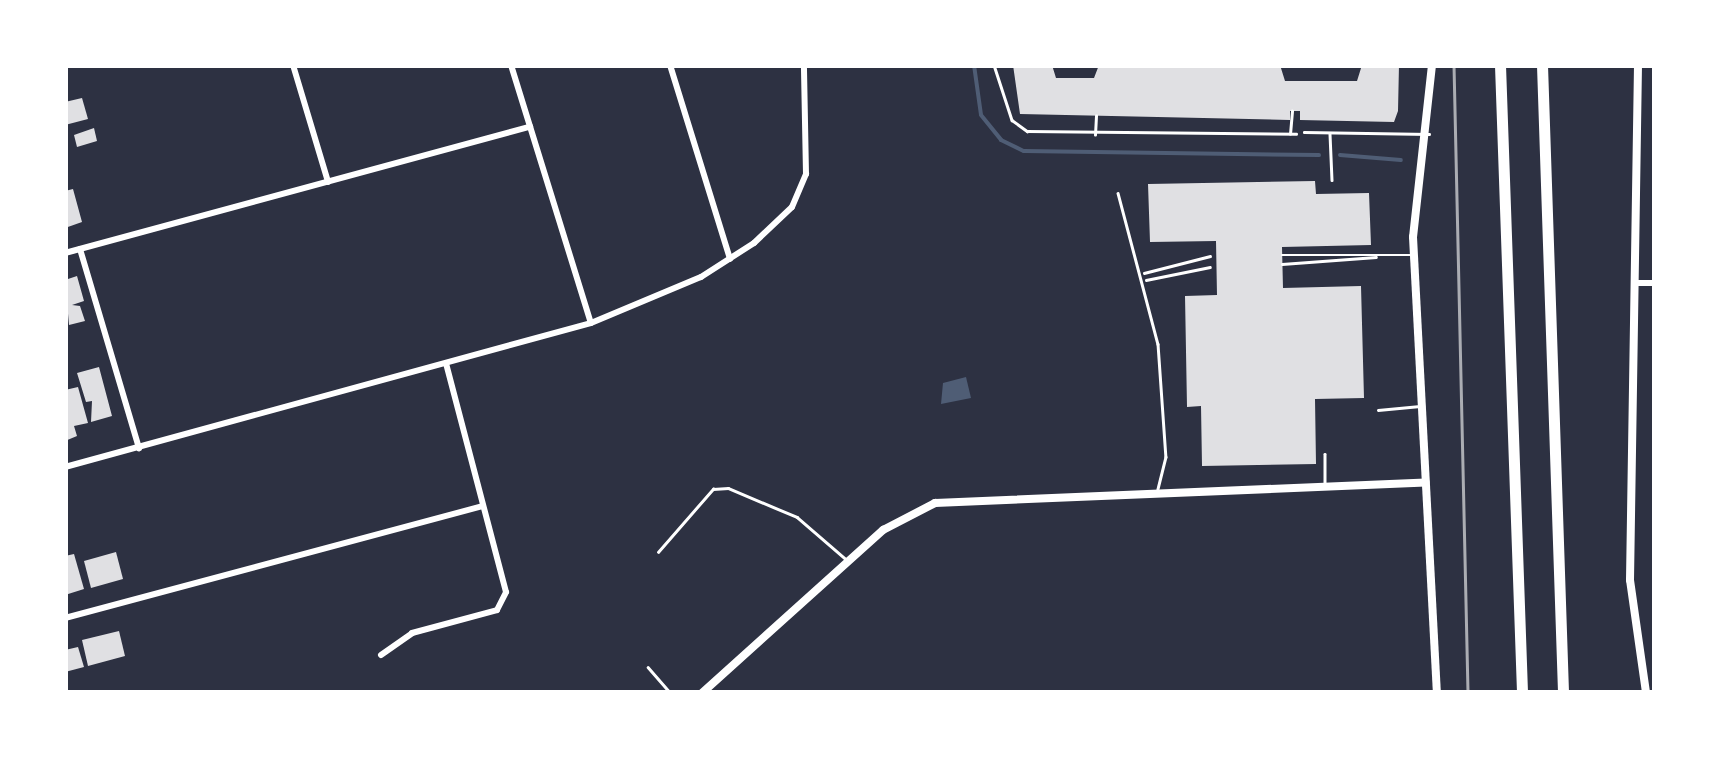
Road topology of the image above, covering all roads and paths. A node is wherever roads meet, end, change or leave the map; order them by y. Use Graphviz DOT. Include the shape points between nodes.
graph roads {
  1 [pos="293,65"];
  2 [pos="511,65"];
  3 [pos="670,65"];
  4 [pos="804,65"];
  5 [pos="994,65"];
  6 [pos="1432,65"];
  7 [pos="1500,65"];
  8 [pos="1542,65"];
  9 [pos="1638,65"];
  10 [pos="1292,111"];
  11 [pos="1096,116"];
  12 [pos="530,127"];
  13 [pos="1304,132"];
  14 [pos="1330,132"];
  15 [pos="1429,134"];
  16 [pos="1095,136"];
  17 [pos="1290,136"];
  18 [pos="1332,180"];
  19 [pos="328,182"];
  20 [pos="1118,194"];
  21 [pos="80,249"];
  22 [pos="65,252"];
  23 [pos="1282,254"];
  24 [pos="1413,255"];
  25 [pos="1210,256"];
  26 [pos="1382,256"];
  27 [pos="730,258"];
  28 [pos="1282,264"];
  29 [pos="1210,267"];
  30 [pos="1143,274"];
  31 [pos="1145,280"];
  32 [pos="1635,283"];
  33 [pos="1655,284"];
  34 [pos="590,323"];
  35 [pos="446,364"];
  36 [pos="1421,406"];
  37 [pos="1378,410"];
  38 [pos="1164,428"];
  39 [pos="1157,429"];
  40 [pos="138,448"];
  41 [pos="1325,454"];
  42 [pos="65,467"];
  43 [pos="1426,482"];
  44 [pos="1326,485"];
  45 [pos="1158,491"];
  46 [pos="482,506"];
  47 [pos="658,552"];
  48 [pos="848,561"];
  49 [pos="65,618"];
  50 [pos="381,655"];
  51 [pos="648,667"];
  52 [pos="671,693"];
  53 [pos="702,693"];
  54 [pos="921,693"];
  55 [pos="950,693"];
  56 [pos="1437,693"];
  57 [pos="1522,693"];
  58 [pos="1564,693"];
  59 [pos="1646,693"];
  1 -- 19 [label="street"];
  2 -- 12 [label="street"];
  3 -- 27 [label="street"];
  4 -- 27 [label="street" via="806,174 792,207"];
  5 -- 16 [label="path" via="1016,126"];
  6 -- 15 [label="street"];
  7 -- 57 [label="highway"];
  8 -- 58 [label="highway"];
  9 -- 32 [label="street"];
  10 -- 17 [label="path"];
  11 -- 16 [label="path"];
  12 -- 19 [label="street"];
  12 -- 34 [label="street"];
  13 -- 14 [label="lane"];
  13 -- 17 [label="path"];
  14 -- 15 [label="lane"];
  14 -- 18 [label="lane"];
  15 -- 24 [label="street"];
  16 -- 17 [label="path" via="1129,129 1204,137 1240,128"];
  19 -- 21 [label="street"];
  20 -- 30 [label="lane"];
  21 -- 22 [label="street"];
  21 -- 40 [label="street"];
  23 -- 26 [label="lane"];
  24 -- 26 [label="lane"];
  24 -- 36 [label="street"];
  25 -- 30 [label="lane"];
  26 -- 28 [label="lane"];
  27 -- 34 [label="street"];
  29 -- 31 [label="lane"];
  30 -- 31 [label="lane"];
  31 -- 38 [label="lane"];
  32 -- 33 [label="street"];
  32 -- 59 [label="street" via="1630,580"];
  34 -- 35 [label="street"];
  35 -- 40 [label="street"];
  35 -- 46 [label="street"];
  36 -- 37 [label="lane"];
  36 -- 43 [label="street"];
  38 -- 39 [label="lane"];
  38 -- 45 [label="lane"];
  40 -- 42 [label="street"];
  41 -- 44 [label="lane"];
  43 -- 44 [label="street"];
  43 -- 56 [label="street"];
  44 -- 45 [label="street"];
  45 -- 48 [label="street" via="935,503 898,519"];
  46 -- 49 [label="street"];
  46 -- 50 [label="street" via="504,586 497,610 412,633"];
  47 -- 48 [label="lane" via="713,490 728,488 797,516"];
  48 -- 53 [label="street"];
  51 -- 52 [label="lane"];
  54 -- 55 [label="street"];
}
